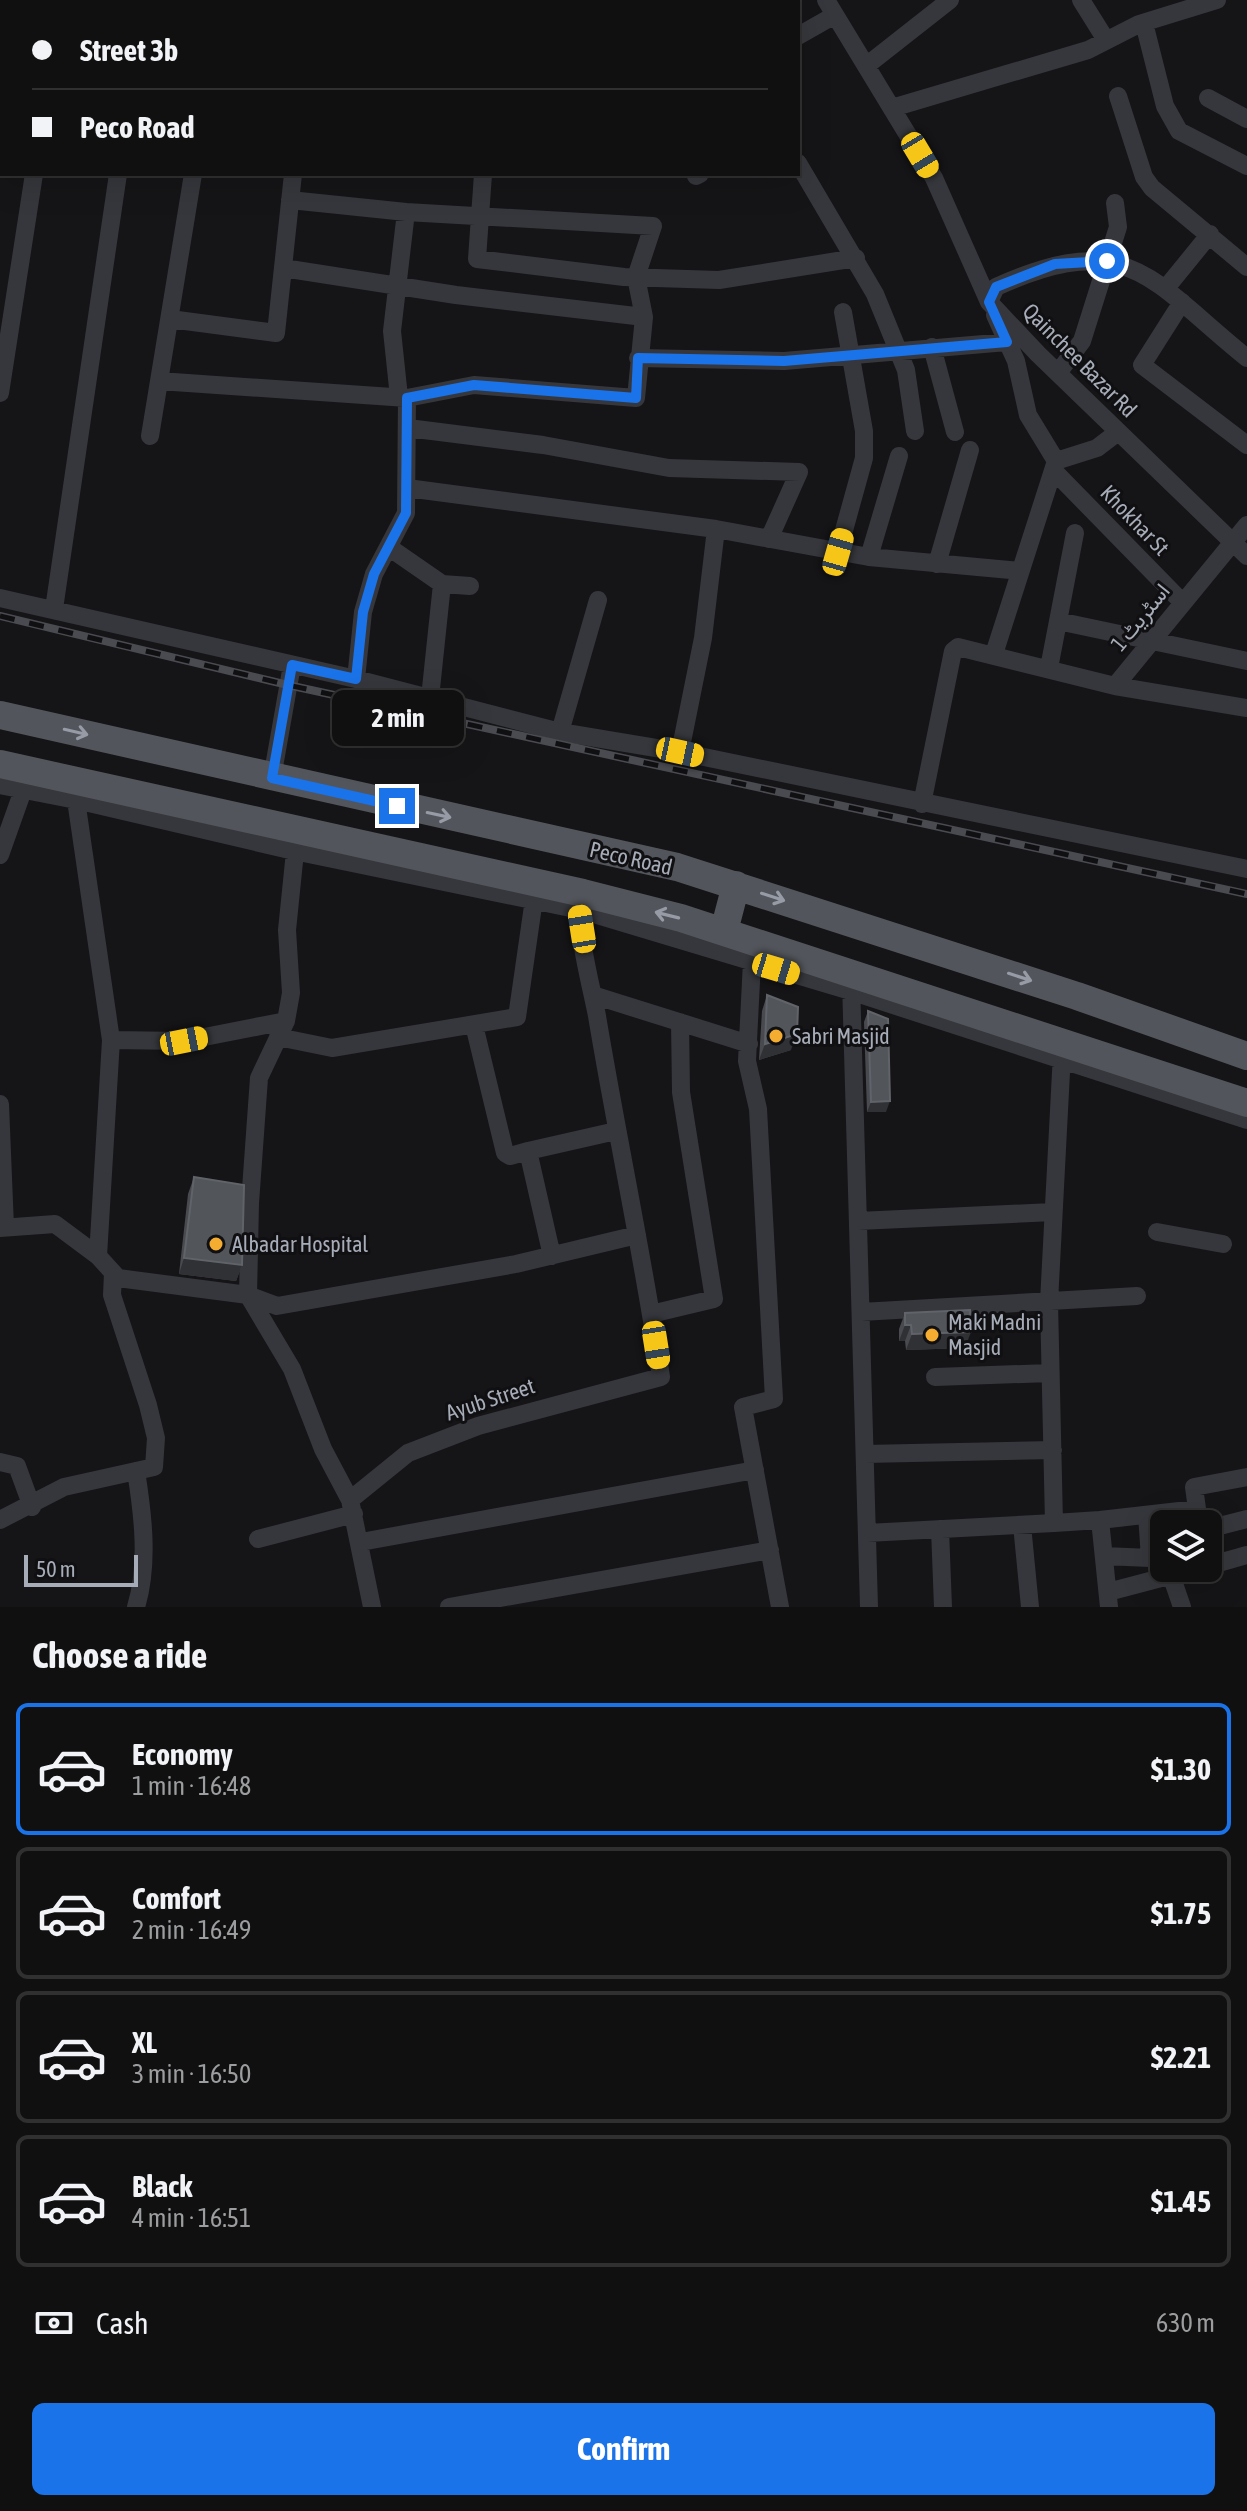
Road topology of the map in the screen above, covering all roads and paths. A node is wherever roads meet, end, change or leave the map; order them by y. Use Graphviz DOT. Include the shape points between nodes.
graph roads {
  1 [pos="1081,0"];
  2 [pos="1210,1"];
  3 [pos="943,2"];
  4 [pos="831,8"];
  5 [pos="1144,23"];
  6 [pos="800,34"];
  7 [pos="1106,40"];
  8 [pos="866,66"];
  9 [pos="1118,96"];
  10 [pos="1208,98"];
  11 [pos="892,108"];
  12 [pos="1247,119"];
  13 [pos="800,166"];
  14 [pos="1247,166"];
  15 [pos="34,176"];
  16 [pos="118,176"];
  17 [pos="193,176"];
  18 [pos="293,176"];
  19 [pos="483,176"];
  20 [pos="290,200"];
  21 [pos="1115,203"];
  22 [pos="406,212"];
  23 [pos="480,215"];
  24 [pos="1210,234"];
  25 [pos="856,258"];
  26 [pos="1107,261"];
  27 [pos="1247,267"];
  28 [pos="283,268"];
  29 [pos="636,277"];
  30 [pos="398,285"];
  31 [pos="1166,288"];
  32 [pos="989,302"];
  33 [pos="1182,302"];
  34 [pos="843,312"];
  35 [pos="644,317"];
  36 [pos="170,319"];
  37 [pos="1007,342"];
  38 [pos="932,347"];
  39 [pos="899,350"];
  40 [pos="852,354"];
  41 [pos="638,358"];
  42 [pos="1247,358"];
  43 [pos="1058,373"];
  44 [pos="159,381"];
  45 [pos="0,393"];
  46 [pos="403,397"];
  47 [pos="408,428"];
  48 [pos="915,431"];
  49 [pos="955,432"];
  50 [pos="1118,432"];
  51 [pos="150,436"];
  52 [pos="1247,445"];
  53 [pos="970,450"];
  54 [pos="899,456"];
  55 [pos="1054,466"];
  56 [pos="407,488"];
  57 [pos="1247,525"];
  58 [pos="716,529"];
  59 [pos="1075,533"];
  60 [pos="769,539"];
  61 [pos="1233,542"];
  62 [pos="390,548"];
  63 [pos="838,552"];
  64 [pos="1247,556"];
  65 [pos="869,557"];
  66 [pos="937,564"];
  67 [pos="1020,571"];
  68 [pos="442,584"];
  69 [pos="470,586"];
  70 [pos="0,598"];
  71 [pos="598,600"];
  72 [pos="1183,603"];
  73 [pos="54,609"];
  74 [pos="1058,621"];
  75 [pos="1153,639"];
  76 [pos="994,654"];
  77 [pos="1247,661"];
  78 [pos="292,665"];
  79 [pos="1049,668"];
  80 [pos="356,679"];
  81 [pos="1115,686"];
  82 [pos="430,698"];
  83 [pos="1247,708"];
  84 [pos="0,715"];
  85 [pos="560,732"];
  86 [pos="680,752"];
  87 [pos="0,764"];
  88 [pos="272,778"];
  89 [pos="26,781"];
  90 [pos="0,785"];
  91 [pos="76,800"];
  92 [pos="922,804"];
  93 [pos="296,842"];
  94 [pos="0,855"];
  95 [pos="1247,869"];
  96 [pos="736,885"];
  97 [pos="534,899"];
  98 [pos="581,902"];
  99 [pos="724,931"];
  100 [pos="752,961"];
  101 [pos="851,982"];
  102 [pos="593,995"];
  103 [pos="680,1022"];
  104 [pos="474,1025"];
  105 [pos="282,1029"];
  106 [pos="111,1040"];
  107 [pos="749,1044"];
  108 [pos="1062,1051"];
  109 [pos="1247,1056"];
  110 [pos="1247,1103"];
  111 [pos="0,1104"];
  112 [pos="1247,1120"];
  113 [pos="616,1131"];
  114 [pos="528,1151"];
  115 [pos="1053,1212"];
  116 [pos="858,1221"];
  117 [pos="2,1227"];
  118 [pos="1157,1232"];
  119 [pos="637,1235"];
  120 [pos="1223,1244"];
  121 [pos="98,1256"];
  122 [pos="552,1256"];
  123 [pos="113,1273"];
  124 [pos="248,1295"];
  125 [pos="1137,1296"];
  126 [pos="1049,1302"];
  127 [pos="861,1312"];
  128 [pos="651,1314"];
  129 [pos="1050,1373"];
  130 [pos="935,1377"];
  131 [pos="1053,1450"];
  132 [pos="865,1454"];
  133 [pos="0,1462"];
  134 [pos="755,1470"];
  135 [pos="136,1471"];
  136 [pos="1247,1477"];
  137 [pos="32,1507"];
  138 [pos="352,1507"];
  139 [pos="1147,1515"];
  140 [pos="1247,1519"];
  141 [pos="0,1520"];
  142 [pos="1100,1520"];
  143 [pos="1054,1523"];
  144 [pos="1150,1523"];
  145 [pos="1022,1525"];
  146 [pos="1222,1525"];
  147 [pos="940,1529"];
  148 [pos="867,1533"];
  149 [pos="258,1539"];
  150 [pos="361,1542"];
  151 [pos="770,1550"];
  152 [pos="1247,1555"];
  153 [pos="1104,1556"];
  154 [pos="1150,1558"];
  155 [pos="1222,1562"];
  156 [pos="1153,1582"];
  157 [pos="1173,1582"];
  158 [pos="1108,1600"];
  159 [pos="136,1607"];
  160 [pos="372,1607"];
  161 [pos="449,1607"];
  162 [pos="780,1607"];
  163 [pos="869,1607"];
  164 [pos="943,1607"];
  165 [pos="1030,1607"];
  166 [pos="1182,1607"];
  1 -- 7 [label="street"];
  2 -- 5 [label="street"];
  3 -- 8 [label="street"];
  4 -- 6 [label="street"];
  4 -- 8 [label="street, Qainchee Bazar Rd"];
  5 -- 7 [label="street"];
  5 -- 14 [label="street" via="1165,106 1179,131"];
  7 -- 11 [label="street" via="1088,50"];
  8 -- 11 [label="street, Qainchee Bazar Rd"];
  9 -- 24 [label="street" via="1144,177"];
  10 -- 12 [label="street"];
  11 -- 32 [label="street, Qainchee Bazar Rd" via="934,178"];
  13 -- 25 [label="street"];
  15 -- 45 [label="street"];
  16 -- 73 [label="street"];
  17 -- 36 [label="street"];
  18 -- 20 [label="street"];
  19 -- 23 [label="street"];
  20 -- 22 [label="street"];
  20 -- 28 [label="street"];
  21 -- 26 [label="street" via="1118,227"];
  22 -- 23 [label="street"];
  22 -- 30 [label="street"];
  23 -- 29 [label="street" via="477,259"];
  23 -- 29 [label="street" via="653,226"];
  24 -- 27 [label="street"];
  24 -- 31 [label="street"];
  25 -- 29 [label="street" via="719,280"];
  25 -- 39 [label="street"];
  26 -- 31 [label="street" via="1142,271"];
  26 -- 32 [label="street" via="1055,264 1016,277 996,287"];
  26 -- 43 [label="street" via="1082,341"];
  28 -- 30 [label="street"];
  28 -- 36 [label="street" via="276,333"];
  29 -- 35 [label="street"];
  30 -- 35 [label="street"];
  30 -- 46 [label="street" via="392,331"];
  31 -- 33 [label="street"];
  32 -- 37 [label="street, Khokhar St"];
  32 -- 43 [label="street, Qainchee Bazar Rd"];
  33 -- 42 [label="street"];
  33 -- 52 [label="street" via="1142,365"];
  34 -- 40 [label="street"];
  35 -- 41 [label="street"];
  36 -- 44 [label="street"];
  37 -- 38 [label="street"];
  37 -- 55 [label="street, Khokhar St" via="1028,415"];
  38 -- 39 [label="street"];
  38 -- 49 [label="street"];
  39 -- 40 [label="street"];
  39 -- 48 [label="street"];
  40 -- 41 [label="street" via="784,361"];
  40 -- 63 [label="street" via="864,458"];
  41 -- 46 [label="street" via="636,398 474,385"];
  43 -- 50 [label="street, Qainchee Bazar Rd"];
  44 -- 46 [label="street"];
  44 -- 51 [label="street"];
  46 -- 47 [label="street"];
  47 -- 56 [label="street"];
  47 -- 60 [label="street" via="669,468 799,472"];
  50 -- 55 [label="street" via="1097,448"];
  50 -- 61 [label="street, Qainchee Bazar Rd"];
  53 -- 66 [label="street"];
  54 -- 65 [label="street"];
  55 -- 67 [label="street"];
  55 -- 72 [label="street, Khokhar St"];
  56 -- 58 [label="street"];
  56 -- 62 [label="street" via="406,513"];
  57 -- 61 [label="street, اسٹریٹ 1"];
  58 -- 60 [label="street"];
  58 -- 86 [label="street" via="703,638"];
  59 -- 74 [label="street"];
  60 -- 63 [label="street"];
  61 -- 64 [label="street, Qainchee Bazar Rd"];
  61 -- 72 [label="street, اسٹریٹ 1"];
  62 -- 68 [label="street"];
  62 -- 80 [label="street" via="374,574 363,612"];
  63 -- 65 [label="street"];
  65 -- 66 [label="street"];
  66 -- 67 [label="street"];
  67 -- 76 [label="street"];
  68 -- 69 [label="street"];
  68 -- 82 [label="street"];
  70 -- 73 [label="street"];
  71 -- 85 [label="street"];
  72 -- 75 [label="street, اسٹریٹ 1"];
  73 -- 78 [label="street"];
  74 -- 75 [label="street"];
  74 -- 79 [label="street"];
  75 -- 77 [label="street"];
  75 -- 81 [label="street, اسٹریٹ 1"];
  76 -- 79 [label="street"];
  76 -- 92 [label="street" via="958,647 953,651"];
  78 -- 80 [label="street"];
  78 -- 88 [label="street"];
  79 -- 81 [label="street"];
  80 -- 82 [label="street"];
  81 -- 83 [label="street"];
  82 -- 85 [label="street"];
  84 -- 88 [label="main road, Peco Road, one-way"];
  85 -- 86 [label="street"];
  86 -- 92 [label="street"];
  87 -- 89 [label="main road, Peco Road"];
  88 -- 96 [label="main road, Peco Road, one-way" via="677,867"];
  89 -- 90 [label="street"];
  89 -- 91 [label="street"];
  89 -- 93 [label="main road, Peco Road"];
  89 -- 94 [label="street"];
  91 -- 93 [label="street"];
  91 -- 106 [label="street"];
  92 -- 95 [label="street"];
  93 -- 97 [label="street"];
  93 -- 98 [label="main road, Peco Road"];
  93 -- 105 [label="street" via="287,930 291,993"];
  96 -- 99 [label="main road"];
  96 -- 109 [label="main road, Peco Road, one-way"];
  97 -- 98 [label="street"];
  97 -- 104 [label="street" via="517,1017"];
  99 -- 98 [label="main road, Peco Road, one-way"];
  98 -- 100 [label="street"];
  98 -- 102 [label="street"];
  99 -- 101 [label="main road, Peco Road"];
  100 -- 101 [label="street"];
  100 -- 107 [label="street"];
  101 -- 108 [label="main road, Peco Road"];
  101 -- 116 [label="street"];
  102 -- 103 [label="street"];
  102 -- 113 [label="street"];
  103 -- 107 [label="street"];
  103 -- 128 [label="street" via="681,1092 714,1299"];
  104 -- 105 [label="street" via="332,1048"];
  104 -- 114 [label="street" via="505,1153"];
  105 -- 106 [label="street" via="184,1041"];
  105 -- 124 [label="street" via="259,1078"];
  106 -- 121 [label="street"];
  107 -- 134 [label="street" via="747,1061 758,1109 774,1399 743,1407"];
  108 -- 110 [label="main road, Peco Road"];
  108 -- 112 [label="street"];
  108 -- 115 [label="street"];
  111 -- 117 [label="street"];
  113 -- 114 [label="street"];
  113 -- 119 [label="street"];
  114 -- 122 [label="street"];
  115 -- 116 [label="street"];
  115 -- 126 [label="street"];
  116 -- 127 [label="street"];
  117 -- 121 [label="street" via="55,1224"];
  118 -- 120 [label="street"];
  119 -- 122 [label="street"];
  119 -- 128 [label="street"];
  121 -- 123 [label="street"];
  122 -- 124 [label="street" via="277,1306"];
  123 -- 124 [label="street" via="118,1278"];
  123 -- 135 [label="street" via="112,1295 156,1438 154,1467"];
  124 -- 138 [label="street" via="292,1369"];
  125 -- 126 [label="street"];
  126 -- 127 [label="street"];
  126 -- 129 [label="street"];
  127 -- 132 [label="street"];
  128 -- 138 [label="street, Ayub Street" via="661,1377 478,1426 408,1453"];
  129 -- 130 [label="street"];
  129 -- 131 [label="street"];
  131 -- 132 [label="street"];
  131 -- 143 [label="street"];
  132 -- 148 [label="street"];
  133 -- 137 [label="street" via="17,1466"];
  134 -- 150 [label="street"];
  134 -- 151 [label="street"];
  135 -- 137 [label="street" via="64,1487"];
  135 -- 159 [label="street" via="143,1550"];
  136 -- 139 [label="street" via="1194,1487 1197,1509"];
  137 -- 141 [label="street"];
  138 -- 149 [label="street"];
  138 -- 150 [label="street"];
  139 -- 142 [label="street"];
  139 -- 144 [label="street"];
  140 -- 146 [label="street"];
  142 -- 143 [label="street"];
  142 -- 153 [label="street"];
  143 -- 145 [label="street"];
  145 -- 147 [label="street"];
  145 -- 165 [label="street"];
  147 -- 148 [label="street"];
  147 -- 164 [label="street"];
  148 -- 163 [label="street"];
  150 -- 160 [label="street"];
  151 -- 161 [label="street"];
  151 -- 162 [label="street"];
  152 -- 155 [label="street"];
  153 -- 154 [label="street"];
  153 -- 158 [label="street"];
  156 -- 158 [label="street"];
  157 -- 166 [label="street"];
}
